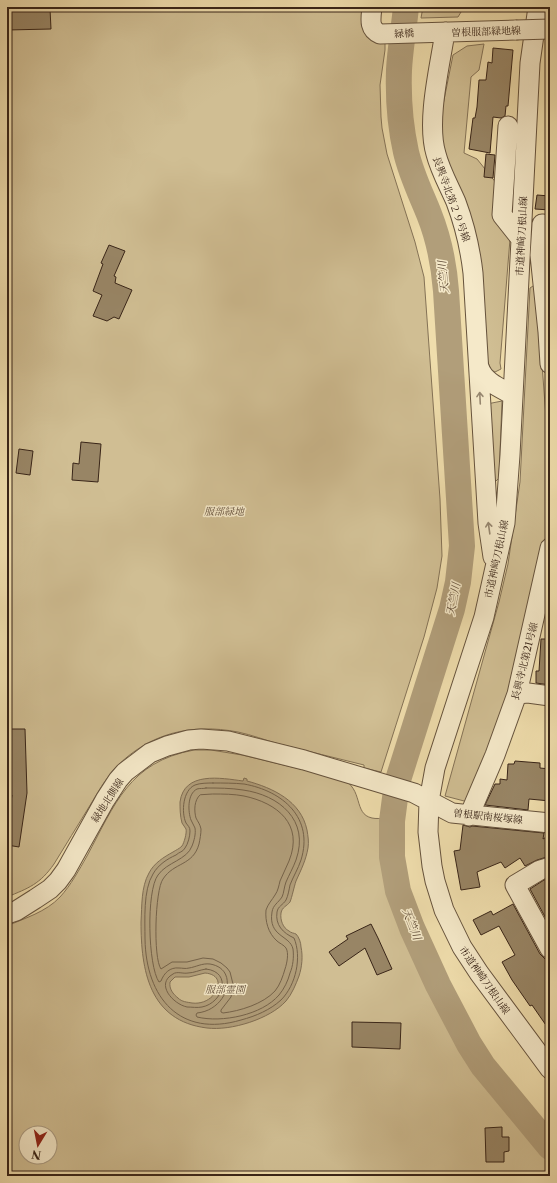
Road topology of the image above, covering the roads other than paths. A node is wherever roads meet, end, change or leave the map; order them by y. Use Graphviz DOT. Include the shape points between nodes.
graph roads {
  1 [pos="372,7"];
  2 [pos="538,7"];
  3 [pos="550,29"];
  4 [pos="421,32"];
  5 [pos="445,32"];
  6 [pos="508,126"];
  7 [pos="546,224"];
  8 [pos="521,239"];
  9 [pos="550,364"];
  10 [pos="479,367"];
  11 [pos="513,395"];
  12 [pos="550,548"];
  13 [pos="495,566"];
  14 [pos="517,694"];
  15 [pos="550,696"];
  16 [pos="422,797"];
  17 [pos="469,816"];
  18 [pos="550,823"];
  19 [pos="545,868"];
  20 [pos="7,914"];
  21 [pos="550,949"];
  22 [pos="550,1069"];
  1 -- 4 [label="street, 緑橋" via="379,30"];
  2 -- 8 [label="street, 市道神崎刀根山線" via="530,63"];
  3 -- 5 [label="street, 曽根服部緑地線, bridge"];
  4 -- 5 [label="street, 曽根服部緑地線"];
  5 -- 10 [label="street, 長興寺北第２９号線" via="432,131 436,153 467,232 471,251"];
  6 -- 8 [label="street" via="502,215"];
  7 -- 9 [label="street" via="540,255"];
  8 -- 11 [label="street, 市道神崎刀根山線"];
  10 -- 11 [label="street" via="485,378"];
  13 -- 10 [label="street, 長興寺北第２９号線, one-way" via="488,523"];
  11 -- 13 [label="street, 市道神崎刀根山線" via="505,523"];
  12 -- 14 [label="street, 長興寺北第21号線"];
  13 -- 16 [label="street, 市道神崎刀根山線" via="477,640 435,768"];
  14 -- 15 [label="street"];
  14 -- 17 [label="street, 長興寺北第21号線"];
  16 -- 17 [label="street, 曽根駅南桜塚線" via="452,813"];
  16 -- 20 [label="street, 緑地北側線" via="304,760 228,741 201,739 167,746 143,757 118,780 66,870 53,886 36,899"];
  16 -- 22 [label="street, 市道神崎刀根山線" via="435,881 447,917 470,961"];
  17 -- 18 [label="street, 曽根駅南桜塚線"];
  19 -- 21 [label="street" via="515,885"];
}
